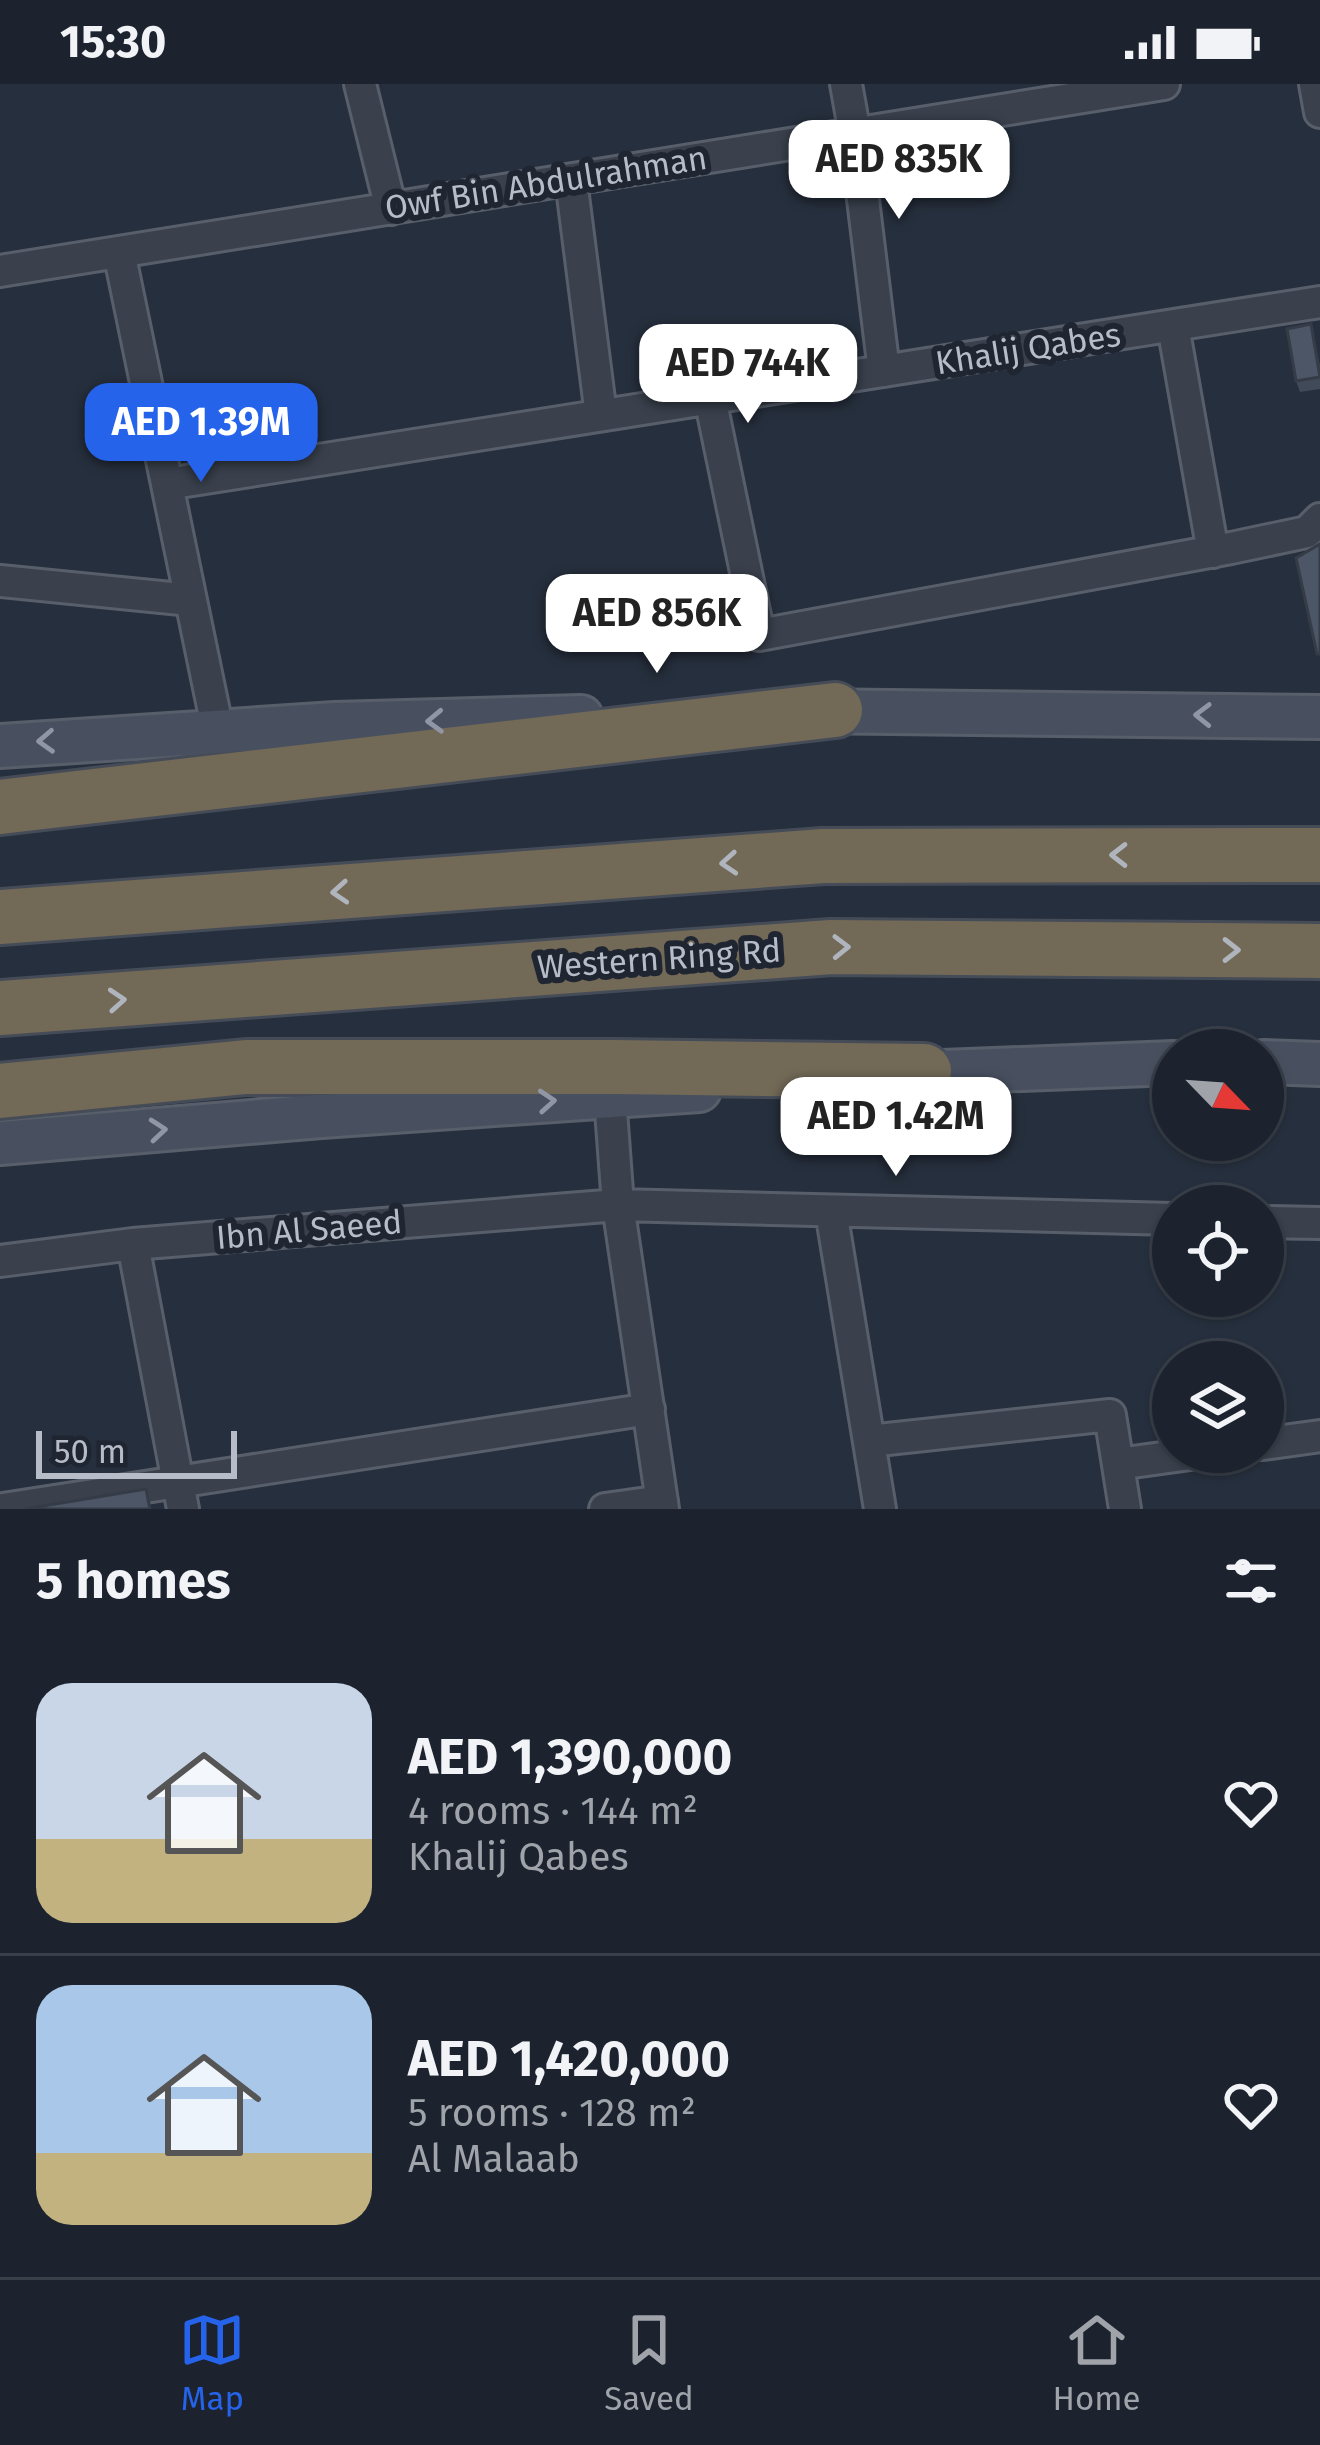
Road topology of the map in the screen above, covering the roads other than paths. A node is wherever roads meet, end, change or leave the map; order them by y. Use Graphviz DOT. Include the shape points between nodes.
graph roads {
  1 [pos="360,84"];
  2 [pos="846,84"];
  3 [pos="1164,84"];
  4 [pos="1315,84"];
  5 [pos="1076,91"];
  6 [pos="1320,112"];
  7 [pos="855,134"];
  8 [pos="571,180"];
  9 [pos="391,208"];
  10 [pos="119,252"];
  11 [pos="0,271"];
  12 [pos="1320,302"];
  13 [pos="1173,326"];
  14 [pos="884,371"];
  15 [pos="710,398"];
  16 [pos="601,416"];
  17 [pos="166,484"];
  18 [pos="1320,519"];
  19 [pos="1213,552"];
  20 [pos="0,581"];
  21 [pos="191,600"];
  22 [pos="836,710"];
  23 [pos="1320,717"];
  24 [pos="218,731"];
  25 [pos="0,746"];
  26 [pos="0,807"];
  27 [pos="1320,855"];
  28 [pos="0,916"];
  29 [pos="1320,951"];
  30 [pos="0,1008"];
  31 [pos="1284,1063"];
  32 [pos="1152,1064"];
  33 [pos="1320,1064"];
  34 [pos="924,1071"];
  35 [pos="0,1091"];
  36 [pos="610,1097"];
  37 [pos="0,1143"];
  38 [pos="618,1205"];
  39 [pos="831,1211"];
  40 [pos="1152,1219"];
  41 [pos="1284,1222"];
  42 [pos="1320,1223"];
  43 [pos="133,1244"];
  44 [pos="0,1261"];
  45 [pos="649,1409"];
  46 [pos="1320,1436"];
  47 [pos="869,1441"];
  48 [pos="1284,1441"];
  49 [pos="1152,1459"];
  50 [pos="1118,1464"];
  51 [pos="181,1494"];
  52 [pos="663,1505"];
  53 [pos="2,1509"];
  54 [pos="605,1509"];
  55 [pos="880,1509"];
  56 [pos="1125,1509"];
  1 -- 9 [label="street"];
  2 -- 7 [label="street"];
  3 -- 5 [label="street, Owf Bin Abdulrahman"];
  4 -- 6 [label="street"];
  5 -- 7 [label="street, Owf Bin Abdulrahman"];
  7 -- 8 [label="street, Owf Bin Abdulrahman"];
  7 -- 14 [label="street"];
  8 -- 9 [label="street, Owf Bin Abdulrahman"];
  8 -- 16 [label="street"];
  9 -- 10 [label="street, Owf Bin Abdulrahman"];
  10 -- 11 [label="street, Owf Bin Abdulrahman"];
  10 -- 17 [label="street"];
  12 -- 13 [label="street, Khalij Qabes"];
  13 -- 14 [label="street, Khalij Qabes"];
  13 -- 19 [label="street"];
  14 -- 15 [label="street, Khalij Qabes"];
  15 -- 16 [label="street, Khalij Qabes"];
  15 -- 19 [label="street" via="759,635"];
  16 -- 17 [label="street, Khalij Qabes"];
  17 -- 21 [label="street"];
  18 -- 19 [label="street" via="1307,532"];
  20 -- 21 [label="street"];
  21 -- 24 [label="street"];
  23 -- 22 [label="main road, one-way"];
  22 -- 24 [label="main road, one-way"];
  22 -- 26 [label="highway"];
  24 -- 25 [label="main road, one-way"];
  27 -- 28 [label="highway, one-way" via="823,856"];
  30 -- 29 [label="highway, Western Ring Rd, one-way" via="831,947"];
  31 -- 33 [label="main road"];
  32 -- 34 [label="main road"];
  34 -- 35 [label="highway" via="246,1067"];
  34 -- 36 [label="main road"];
  37 -- 36 [label="main road, one-way"];
  36 -- 38 [label="street"];
  38 -- 39 [label="street, Ibn Al Saeed"];
  38 -- 43 [label="street, Ibn Al Saeed"];
  38 -- 45 [label="street"];
  39 -- 40 [label="street, Ibn Al Saeed"];
  39 -- 47 [label="street"];
  41 -- 42 [label="street"];
  43 -- 44 [label="street, Ibn Al Saeed"];
  43 -- 51 [label="street"];
  45 -- 51 [label="street"];
  45 -- 52 [label="street"];
  46 -- 48 [label="street"];
  47 -- 50 [label="street" via="1110,1415"];
  47 -- 55 [label="street"];
  49 -- 50 [label="street"];
  50 -- 56 [label="street"];
  51 -- 53 [label="street"];
  52 -- 54 [label="street"];
}
